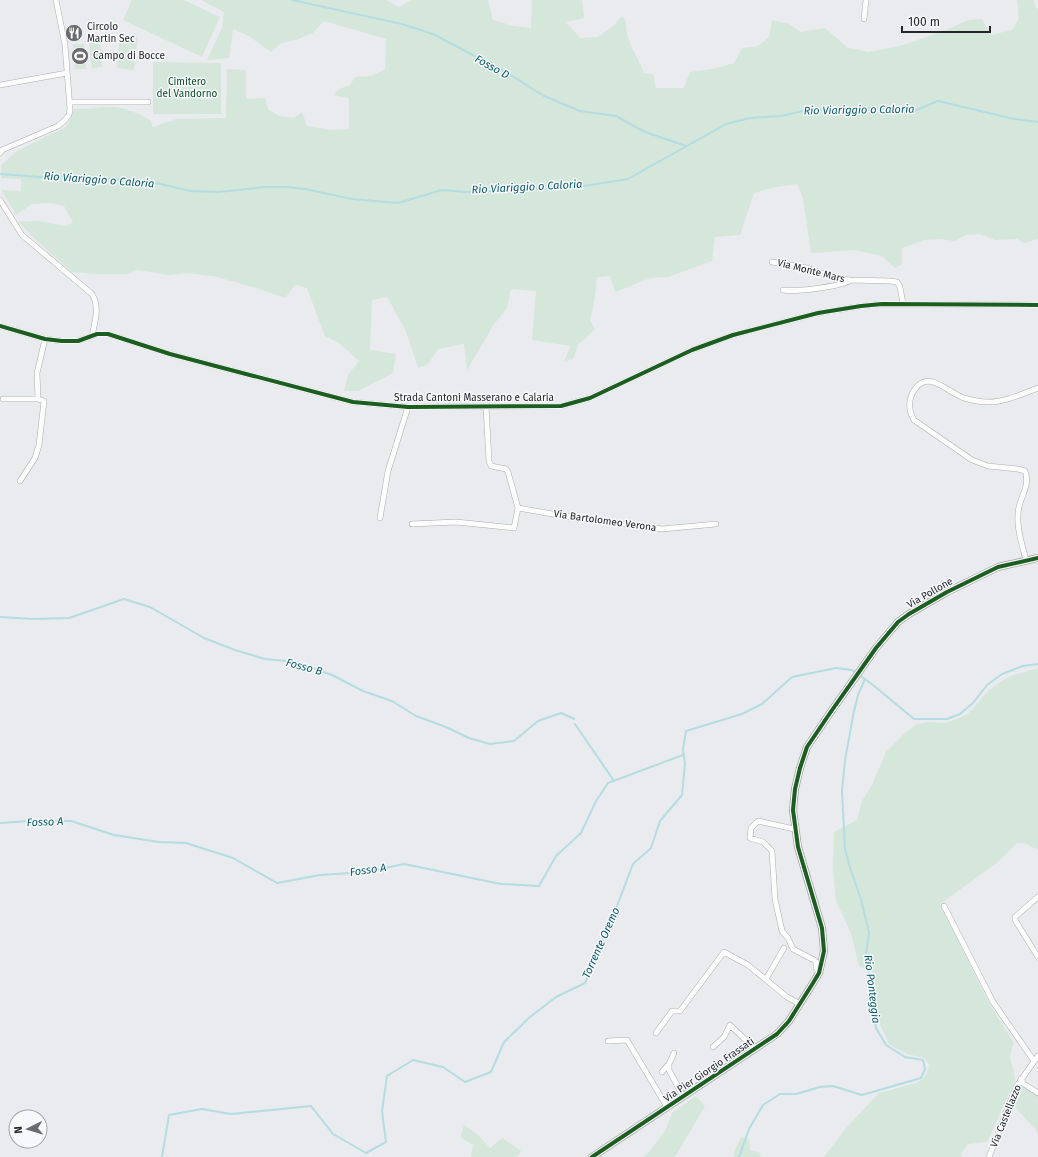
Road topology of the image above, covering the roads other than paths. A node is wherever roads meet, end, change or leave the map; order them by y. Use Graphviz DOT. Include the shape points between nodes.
graph roads {
  1 [pos="56,0"];
  2 [pos="866,0"];
  3 [pos="864,19"];
  4 [pos="67,73"];
  5 [pos="0,85"];
  6 [pos="69,102"];
  7 [pos="148,102"];
  8 [pos="0,153"];
  9 [pos="0,200"];
  10 [pos="772,262"];
  11 [pos="850,280"];
  12 [pos="782,290"];
  13 [pos="903,304"];
  14 [pos="1038,305"];
  15 [pos="0,326"];
  16 [pos="92,336"];
  17 [pos="44,339"];
  18 [pos="1038,388"];
  19 [pos="3,399"];
  20 [pos="38,399"];
  21 [pos="486,406"];
  22 [pos="408,407"];
  23 [pos="20,481"];
  24 [pos="518,508"];
  25 [pos="380,518"];
  26 [pos="412,524"];
  27 [pos="716,524"];
  28 [pos="1038,558"];
  29 [pos="1026,560"];
  30 [pos="794,829"];
  31 [pos="1038,897"];
  32 [pos="944,906"];
  33 [pos="784,948"];
  34 [pos="1038,957"];
  35 [pos="818,975"];
  36 [pos="766,979"];
  37 [pos="800,1004"];
  38 [pos="656,1033"];
  39 [pos="608,1041"];
  40 [pos="713,1047"];
  41 [pos="755,1049"];
  42 [pos="674,1053"];
  43 [pos="1036,1059"];
  44 [pos="669,1070"];
  45 [pos="662,1072"];
  46 [pos="1021,1079"];
  47 [pos="1038,1093"];
  48 [pos="684,1096"];
  49 [pos="667,1107"];
  50 [pos="592,1157"];
  51 [pos="989,1157"];
  1 -- 4 [label="street" via="65,45"];
  2 -- 3 [label="street"];
  4 -- 5 [label="street"];
  4 -- 6 [label="street"];
  6 -- 7 [label="street"];
  6 -- 8 [label="street" via="69,115 58,126"];
  9 -- 16 [label="street" via="22,235 97,301"];
  10 -- 11 [label="street, Via Monte Mars" via="807,268"];
  11 -- 12 [label="street, Via Monte Mars" via="816,288"];
  11 -- 13 [label="street, Via Monte Mars" via="897,282"];
  13 -- 14 [label="street, Strada Cantoni Masserano e Calaria"];
  13 -- 21 [label="street, Strada Cantoni Masserano e Calaria" via="861,306 818,313 733,335 692,350 590,398 568,405"];
  15 -- 17 [label="street, Strada Cantoni Masserano e Calaria"];
  16 -- 17 [label="street, Strada Cantoni Masserano e Calaria" via="78,341"];
  16 -- 22 [label="street, Strada Cantoni Masserano e Calaria" via="108,334 170,354 353,402"];
  17 -- 20 [label="street" via="37,372"];
  18 -- 29 [label="street" via="1010,398 988,402 964,398 934,381 926,381 917,387 909,403 909,412 914,420 972,460 988,466 1025,471 1027,484 1018,508 1018,523"];
  19 -- 20 [label="street"];
  20 -- 23 [label="street" via="44,401 39,445 35,458"];
  21 -- 22 [label="street, Strada Cantoni Masserano e Calaria"];
  21 -- 24 [label="street" via="489,461 491,466 506,469 508,472"];
  22 -- 25 [label="street" via="388,471"];
  24 -- 26 [label="street" via="514,528 456,522"];
  24 -- 27 [label="street, Via Bartolomeo Verona" via="662,529"];
  28 -- 29 [label="street, Via Pollone"];
  29 -- 30 [label="street, Via Pollone" via="998,566 947,592 898,622 887,634 807,747 795,789"];
  30 -- 35 [label="street, Via Pier Giorgio Frassati" via="822,928 824,951"];
  30 -- 35 [label="street" via="758,821 751,828 750,838 763,842 772,852 775,899 782,931 793,949 816,962"];
  31 -- 34 [label="street" via="1015,920"];
  32 -- 43 [label="street" via="993,1002"];
  33 -- 36 [label="street"];
  35 -- 37 [label="street, Via Pier Giorgio Frassati"];
  36 -- 37 [label="street" via="787,997"];
  36 -- 38 [label="street" via="748,965 724,952 680,1011 672,1011"];
  37 -- 41 [label="street, Via Pier Giorgio Frassati" via="777,1034"];
  39 -- 49 [label="street" via="627,1040"];
  40 -- 41 [label="street" via="724,1037 730,1026"];
  41 -- 48 [label="street, Via Pier Giorgio Frassati"];
  42 -- 44 [label="street"];
  43 -- 46 [label="street, Via Castellazzo"];
  44 -- 45 [label="street" via="667,1066"];
  44 -- 48 [label="street"];
  46 -- 47 [label="street"];
  46 -- 51 [label="street, Via Castellazzo"];
  48 -- 49 [label="street, Via Pier Giorgio Frassati"];
  49 -- 50 [label="street, Via Pier Giorgio Frassati"];
}
